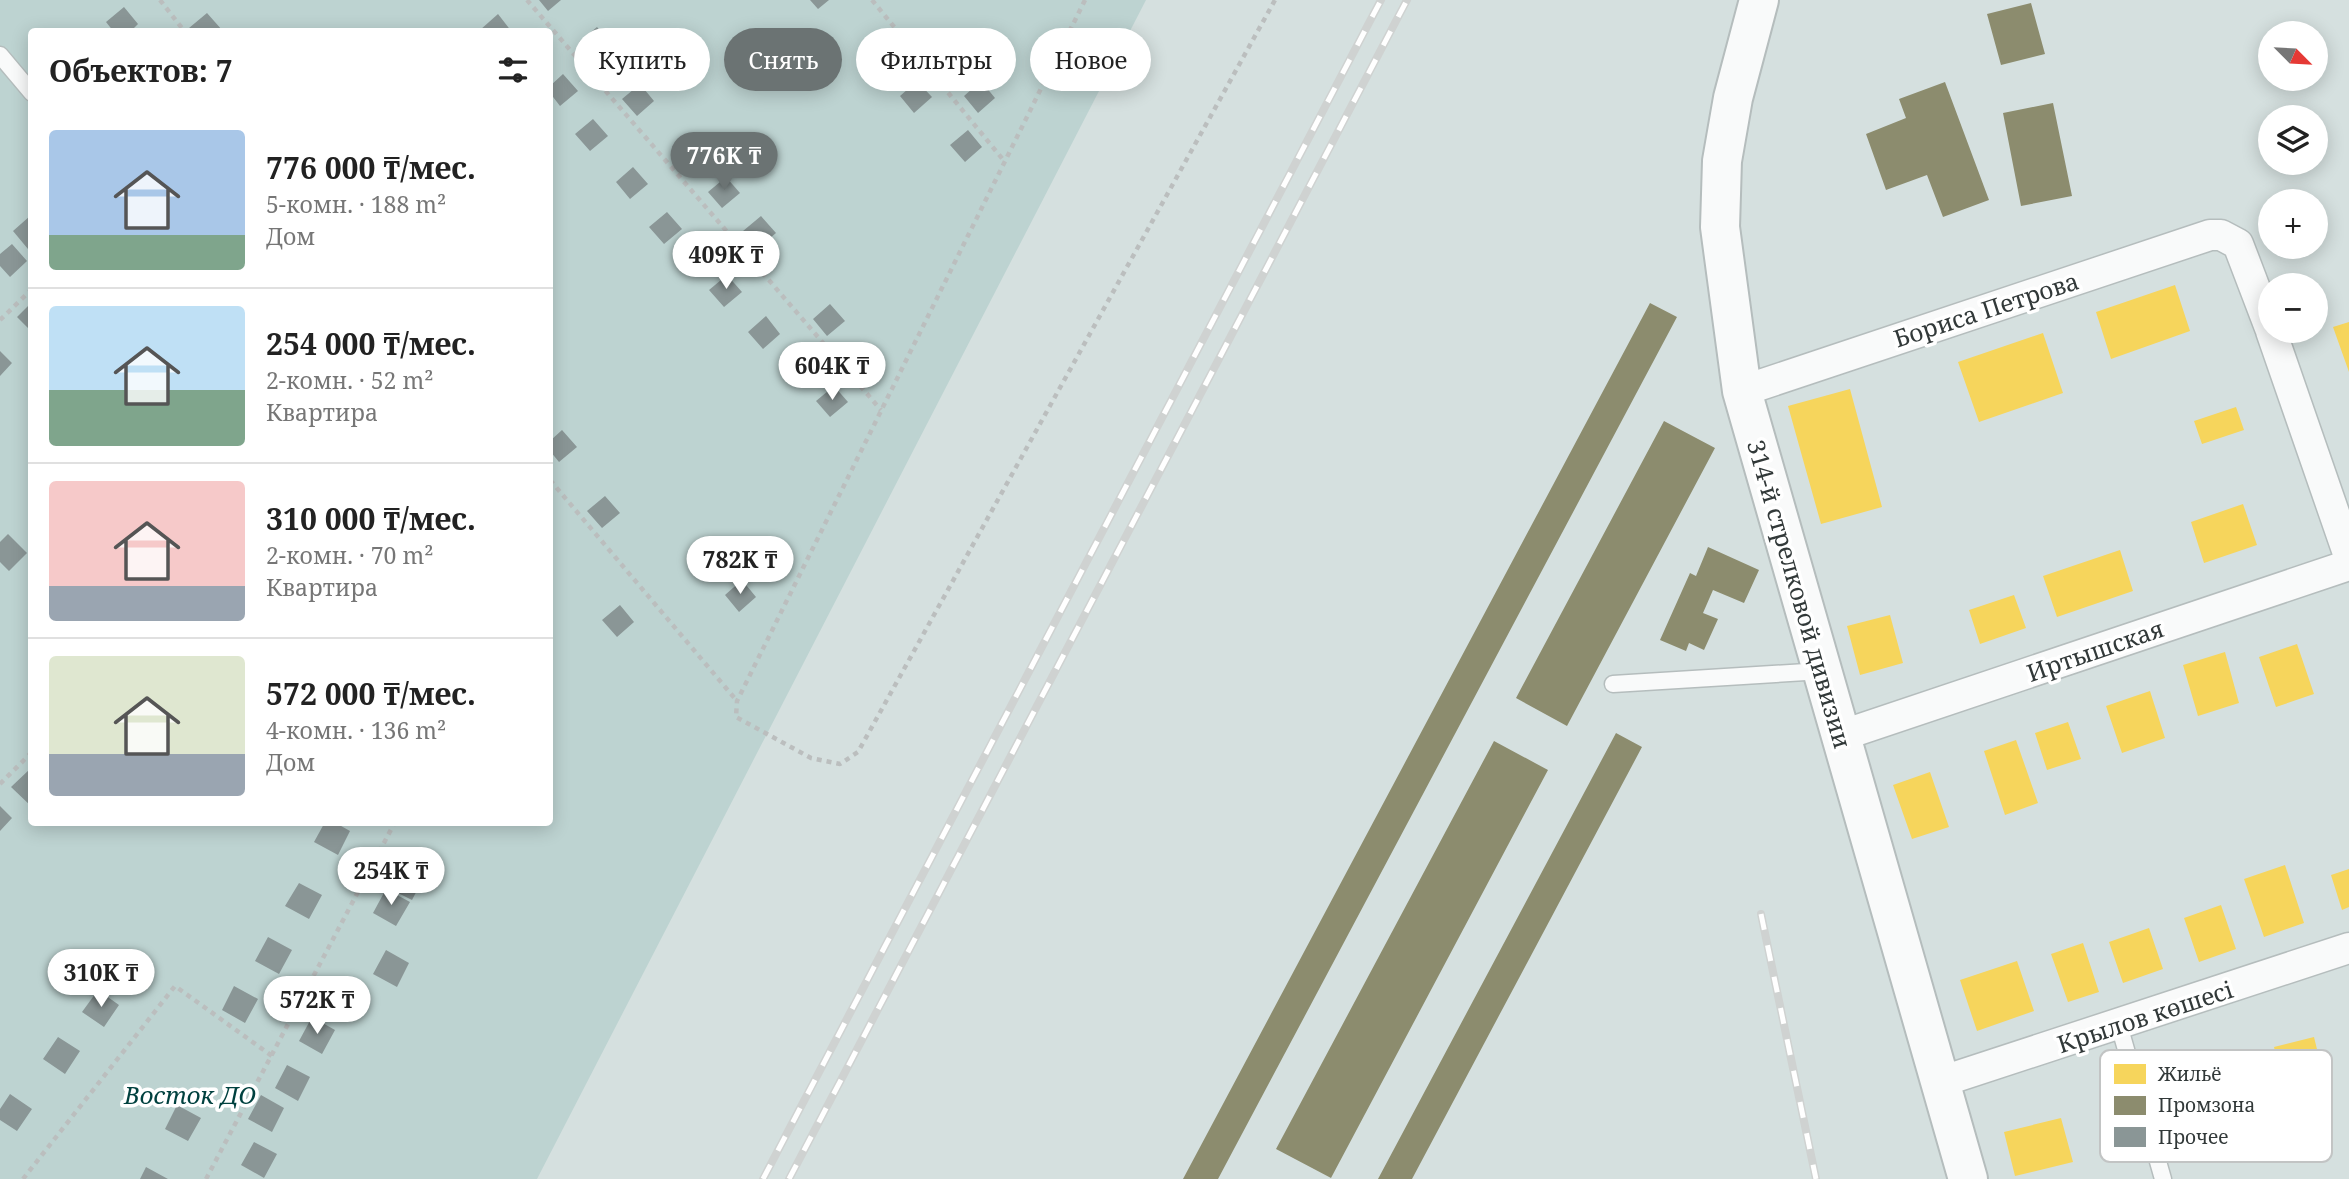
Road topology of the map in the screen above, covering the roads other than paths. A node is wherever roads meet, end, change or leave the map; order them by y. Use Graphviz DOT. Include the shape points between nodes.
graph roads {
  1 [pos="1759,0"];
  2 [pos="0,55"];
  3 [pos="28,88"];
  4 [pos="2258,294"];
  5 [pos="2275,343"];
  6 [pos="1741,391"];
  7 [pos="2349,556"];
  8 [pos="2349,565"];
  9 [pos="1822,671"];
  10 [pos="1613,684"];
  11 [pos="1840,736"];
  12 [pos="2349,948"];
  13 [pos="2119,1025"];
  14 [pos="2126,1050"];
  15 [pos="1940,1082"];
  16 [pos="2158,1162"];
  17 [pos="1968,1179"];
  18 [pos="2163,1179"];
  1 -- 6 [label="street, 314-й стрелковой дивизии" via="1732,97 1723,161 1720,227"];
  2 -- 3 [label="lane"];
  4 -- 6 [label="street, Бориса Петрова" via="2244,253 2232,238 2210,235"];
  5 -- 7 [label="street"];
  6 -- 9 [label="street, 314-й стрелковой дивизии"];
  8 -- 11 [label="street, Иртышская"];
  9 -- 10 [label="lane"];
  9 -- 11 [label="street, 314-й стрелковой дивизии"];
  11 -- 15 [label="street, 314-й стрелковой дивизии"];
  12 -- 13 [label="street, Крылов көшесі"];
  13 -- 14 [label="lane"];
  13 -- 15 [label="street, Крылов көшесі"];
  15 -- 17 [label="street, 314-й стрелковой дивизии"];
  16 -- 18 [label="lane"];
}
